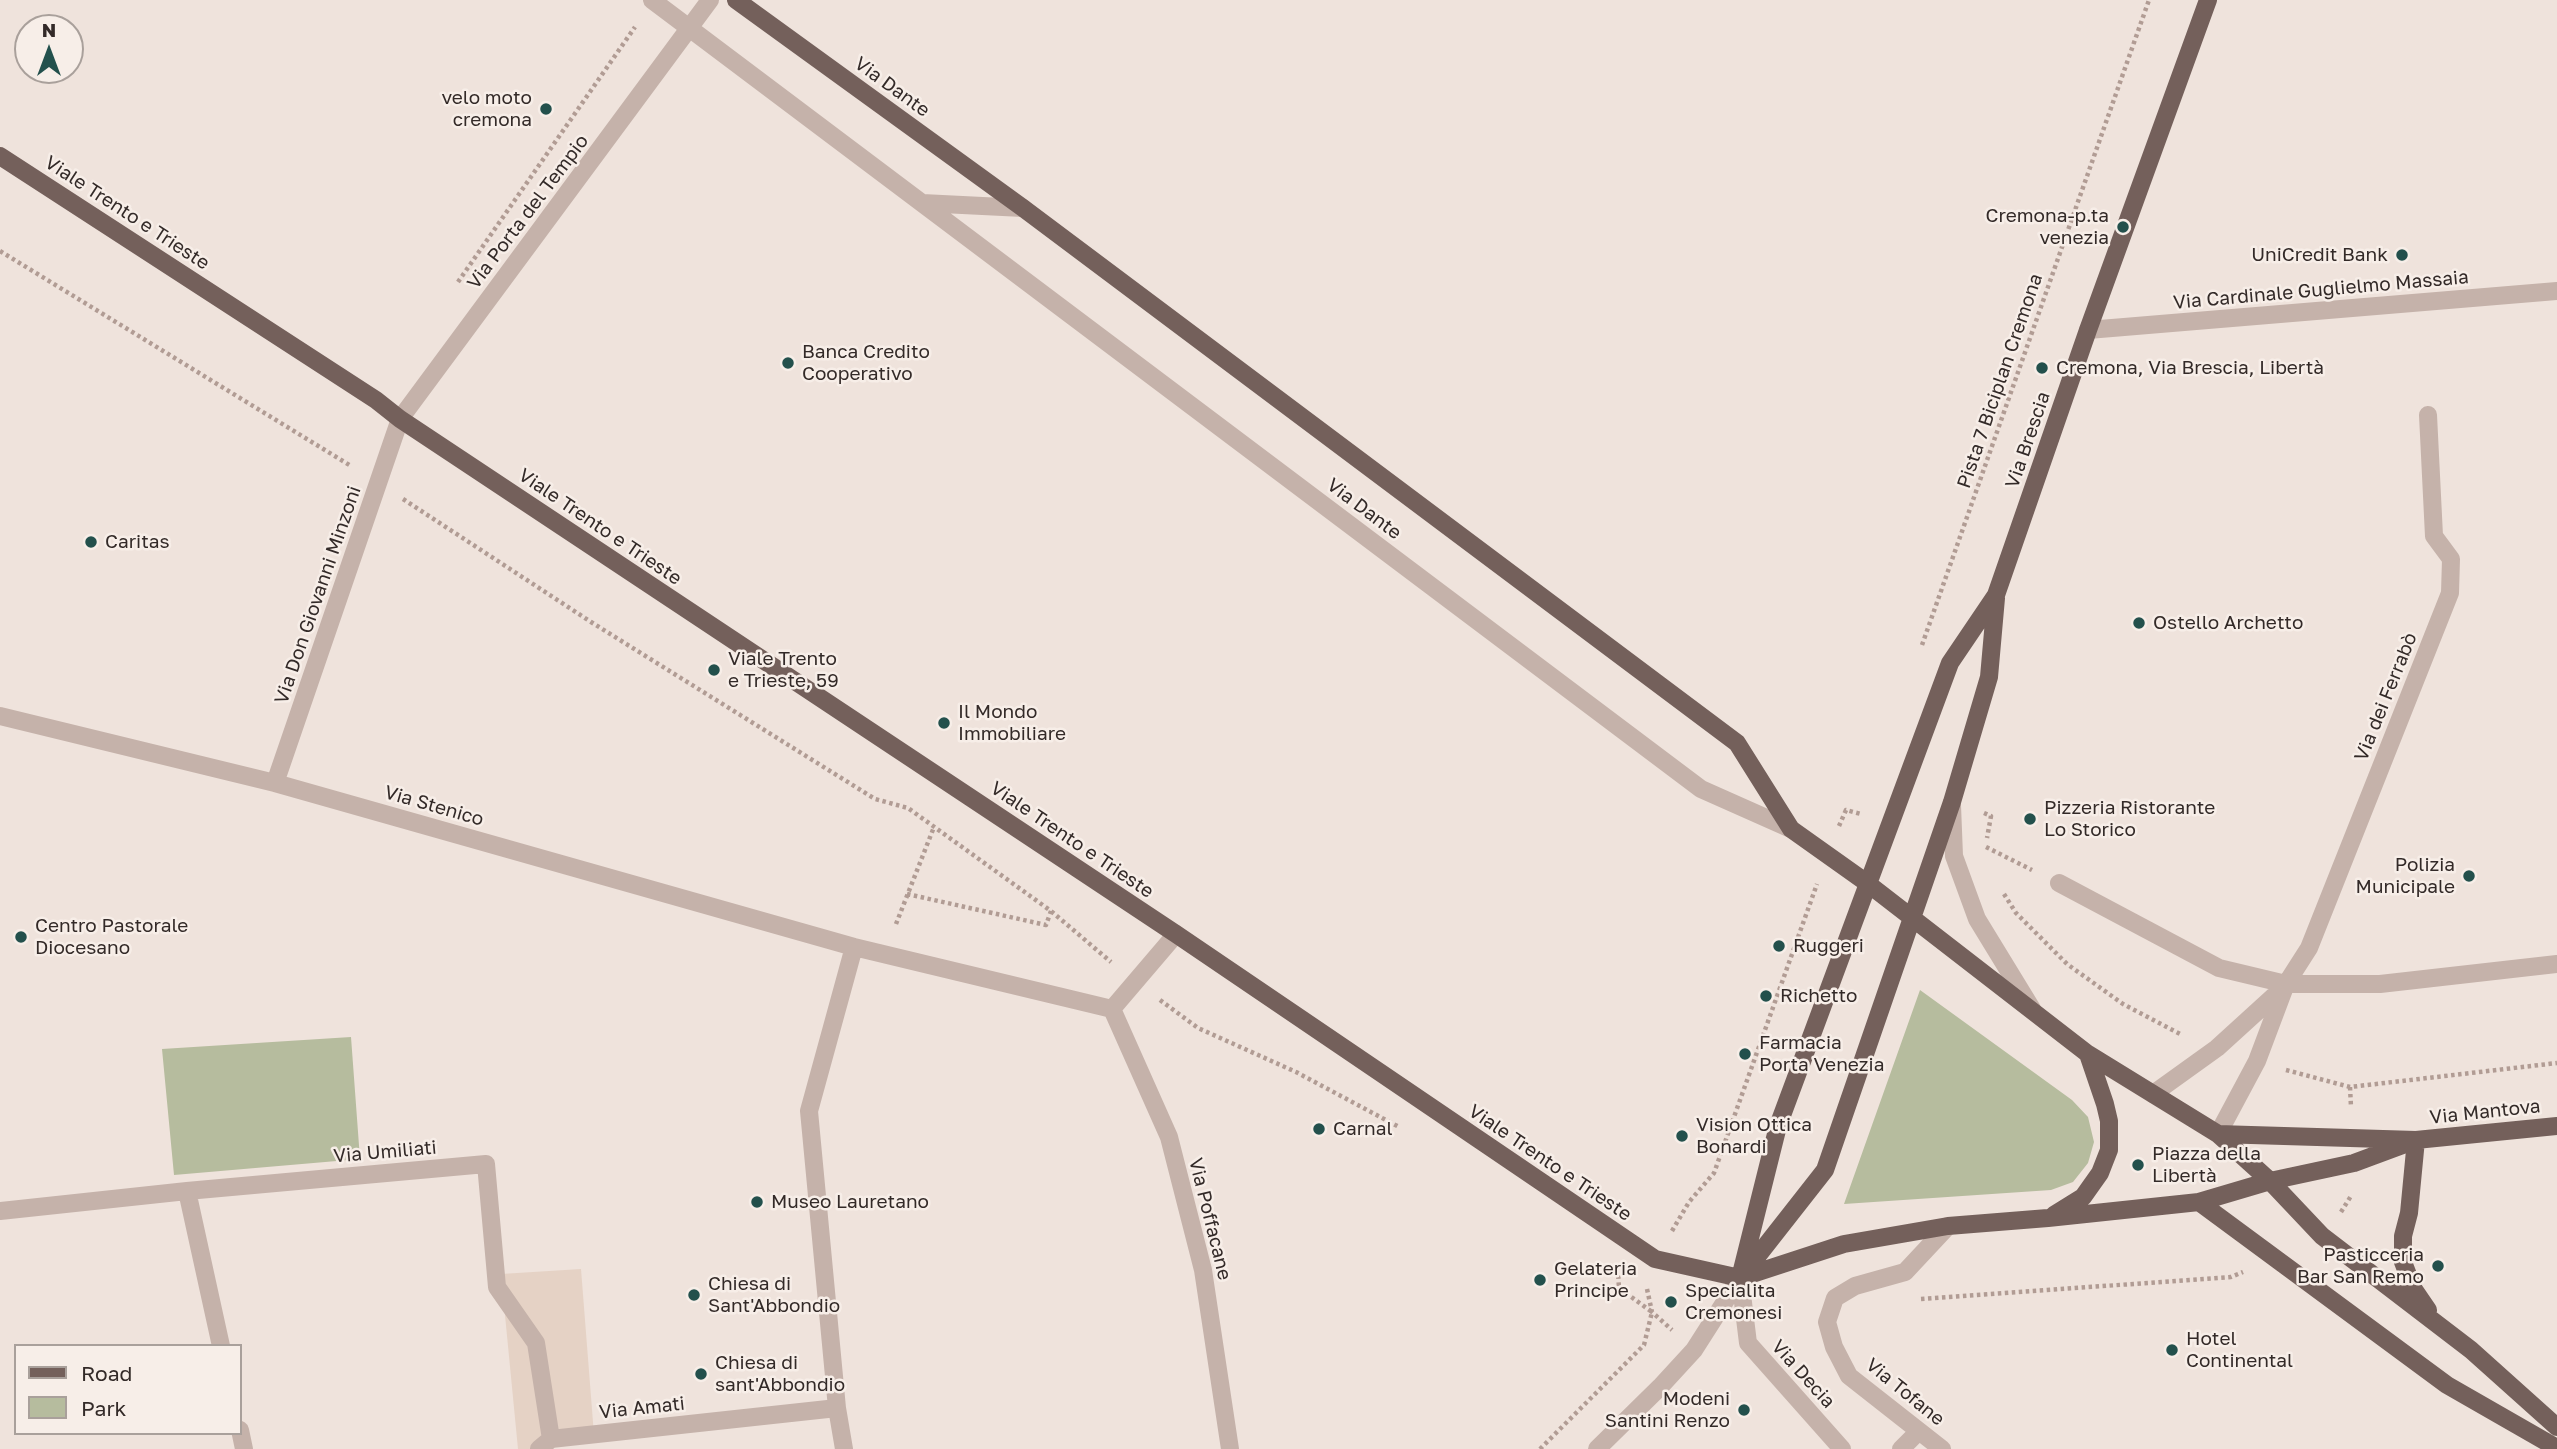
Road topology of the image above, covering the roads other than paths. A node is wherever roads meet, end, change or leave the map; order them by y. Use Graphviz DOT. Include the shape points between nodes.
graph roads {
  1 [pos="710,0"];
  2 [pos="736,0"];
  3 [pos="2208,0"];
  4 [pos="653,1"];
  5 [pos="690,29"];
  6 [pos="0,156"];
  7 [pos="922,203"];
  8 [pos="1023,208"];
  9 [pos="2557,291"];
  10 [pos="2088,330"];
  11 [pos="2428,415"];
  12 [pos="400,419"];
  13 [pos="1996,595"];
  14 [pos="0,716"];
  15 [pos="275,783"];
  16 [pos="1952,802"];
  17 [pos="1791,829"];
  18 [pos="1867,883"];
  19 [pos="2059,883"];
  20 [pos="1913,919"];
  21 [pos="1176,934"];
  22 [pos="854,947"];
  23 [pos="2557,964"];
  24 [pos="2286,984"];
  25 [pos="1112,1010"];
  26 [pos="2034,1012"];
  27 [pos="2088,1054"];
  28 [pos="2153,1094"];
  29 [pos="2557,1126"];
  30 [pos="2218,1135"];
  31 [pos="2416,1140"];
  32 [pos="2270,1181"];
  33 [pos="187,1191"];
  34 [pos="2199,1202"];
  35 [pos="0,1211"];
  36 [pos="2048,1218"];
  37 [pos="1948,1226"];
  38 [pos="1740,1278"];
  39 [pos="2438,1324"];
  40 [pos="221,1344"];
  41 [pos="837,1408"];
  42 [pos="2557,1427"];
  43 [pos="1919,1431"];
  44 [pos="545,1444"];
  45 [pos="2557,1448"];
  46 [pos="844,1449"];
  47 [pos="1230,1449"];
  48 [pos="1597,1449"];
  49 [pos="1842,1449"];
  50 [pos="1901,1449"];
  51 [pos="1942,1449"];
  1 -- 5 [label="street"];
  2 -- 8 [label="main road, Via Dante"];
  3 -- 10 [label="main road, Via Brescia"];
  4 -- 5 [label="street, Via Dante"];
  5 -- 7 [label="street, Via Dante"];
  5 -- 12 [label="street, Via Porta del Tempio"];
  6 -- 12 [label="main road, Viale Trento e Trieste"];
  7 -- 8 [label="street"];
  7 -- 17 [label="street, Via Dante" via="1702,789"];
  8 -- 17 [label="main road, Via Dante" via="1737,743"];
  9 -- 10 [label="street, Via Cardinale Guglielmo Massaia"];
  10 -- 13 [label="main road, Via Brescia"];
  11 -- 24 [label="street, Via dei Ferrabò" via="2434,536 2451,559 2450,593 2309,948"];
  12 -- 15 [label="street, Via Don Giovanni Minzoni"];
  12 -- 21 [label="main road, Viale Trento e Trieste"];
  13 -- 16 [label="main road" via="1989,677"];
  13 -- 18 [label="main road, Via Brescia" via="1950,663"];
  14 -- 15 [label="street, Via Stenico"];
  15 -- 22 [label="street, Via Stenico"];
  16 -- 20 [label="main road"];
  16 -- 26 [label="street" via="1954,856 1977,919"];
  17 -- 18 [label="main road, Via Dante"];
  18 -- 20 [label="main road"];
  18 -- 38 [label="main road" via="1778,1126"];
  19 -- 24 [label="street" via="2219,968"];
  20 -- 26 [label="main road"];
  20 -- 38 [label="main road" via="1825,1170"];
  21 -- 25 [label="street"];
  21 -- 38 [label="main road, Viale Trento e Trieste" via="1656,1259"];
  22 -- 25 [label="street"];
  22 -- 41 [label="street" via="809,1111"];
  23 -- 24 [label="street" via="2380,984"];
  24 -- 28 [label="street, Via dei Ferrabò" via="2217,1048"];
  24 -- 30 [label="street, Via dei Ferrabò" via="2257,1061"];
  25 -- 47 [label="street, Via Poffacane" via="1169,1137 1203,1270"];
  26 -- 27 [label="main road"];
  27 -- 28 [label="main road"];
  27 -- 36 [label="main road" via="2109,1121 2109,1150 2083,1197"];
  28 -- 30 [label="main road"];
  29 -- 31 [label="main road, Via Mantova"];
  30 -- 31 [label="main road, Via Mantova"];
  30 -- 32 [label="main road"];
  31 -- 32 [label="main road, Via Mantova" via="2354,1163"];
  31 -- 39 [label="main road" via="2403,1262 2413,1288"];
  32 -- 34 [label="main road, Via Mantova"];
  32 -- 39 [label="main road" via="2322,1236"];
  33 -- 35 [label="street, Via Umiliati"];
  33 -- 40 [label="street"];
  33 -- 44 [label="street, Via Umiliati" via="485,1164 497,1287 536,1343"];
  34 -- 36 [label="main road"];
  34 -- 45 [label="main road" via="2448,1385"];
  36 -- 37 [label="main road"];
  37 -- 38 [label="main road" via="1844,1244"];
  37 -- 43 [label="street, Via Tofane" via="1905,1272 1855,1286 1835,1298 1827,1322 1849,1377"];
  38 -- 48 [label="street" via="1694,1350"];
  38 -- 49 [label="street, Via Decia" via="1748,1343"];
  39 -- 42 [label="main road"];
  41 -- 44 [label="street, Via Amati"];
  41 -- 46 [label="street"];
  43 -- 50 [label="street"];
  43 -- 51 [label="street, Via Tofane"];
}
